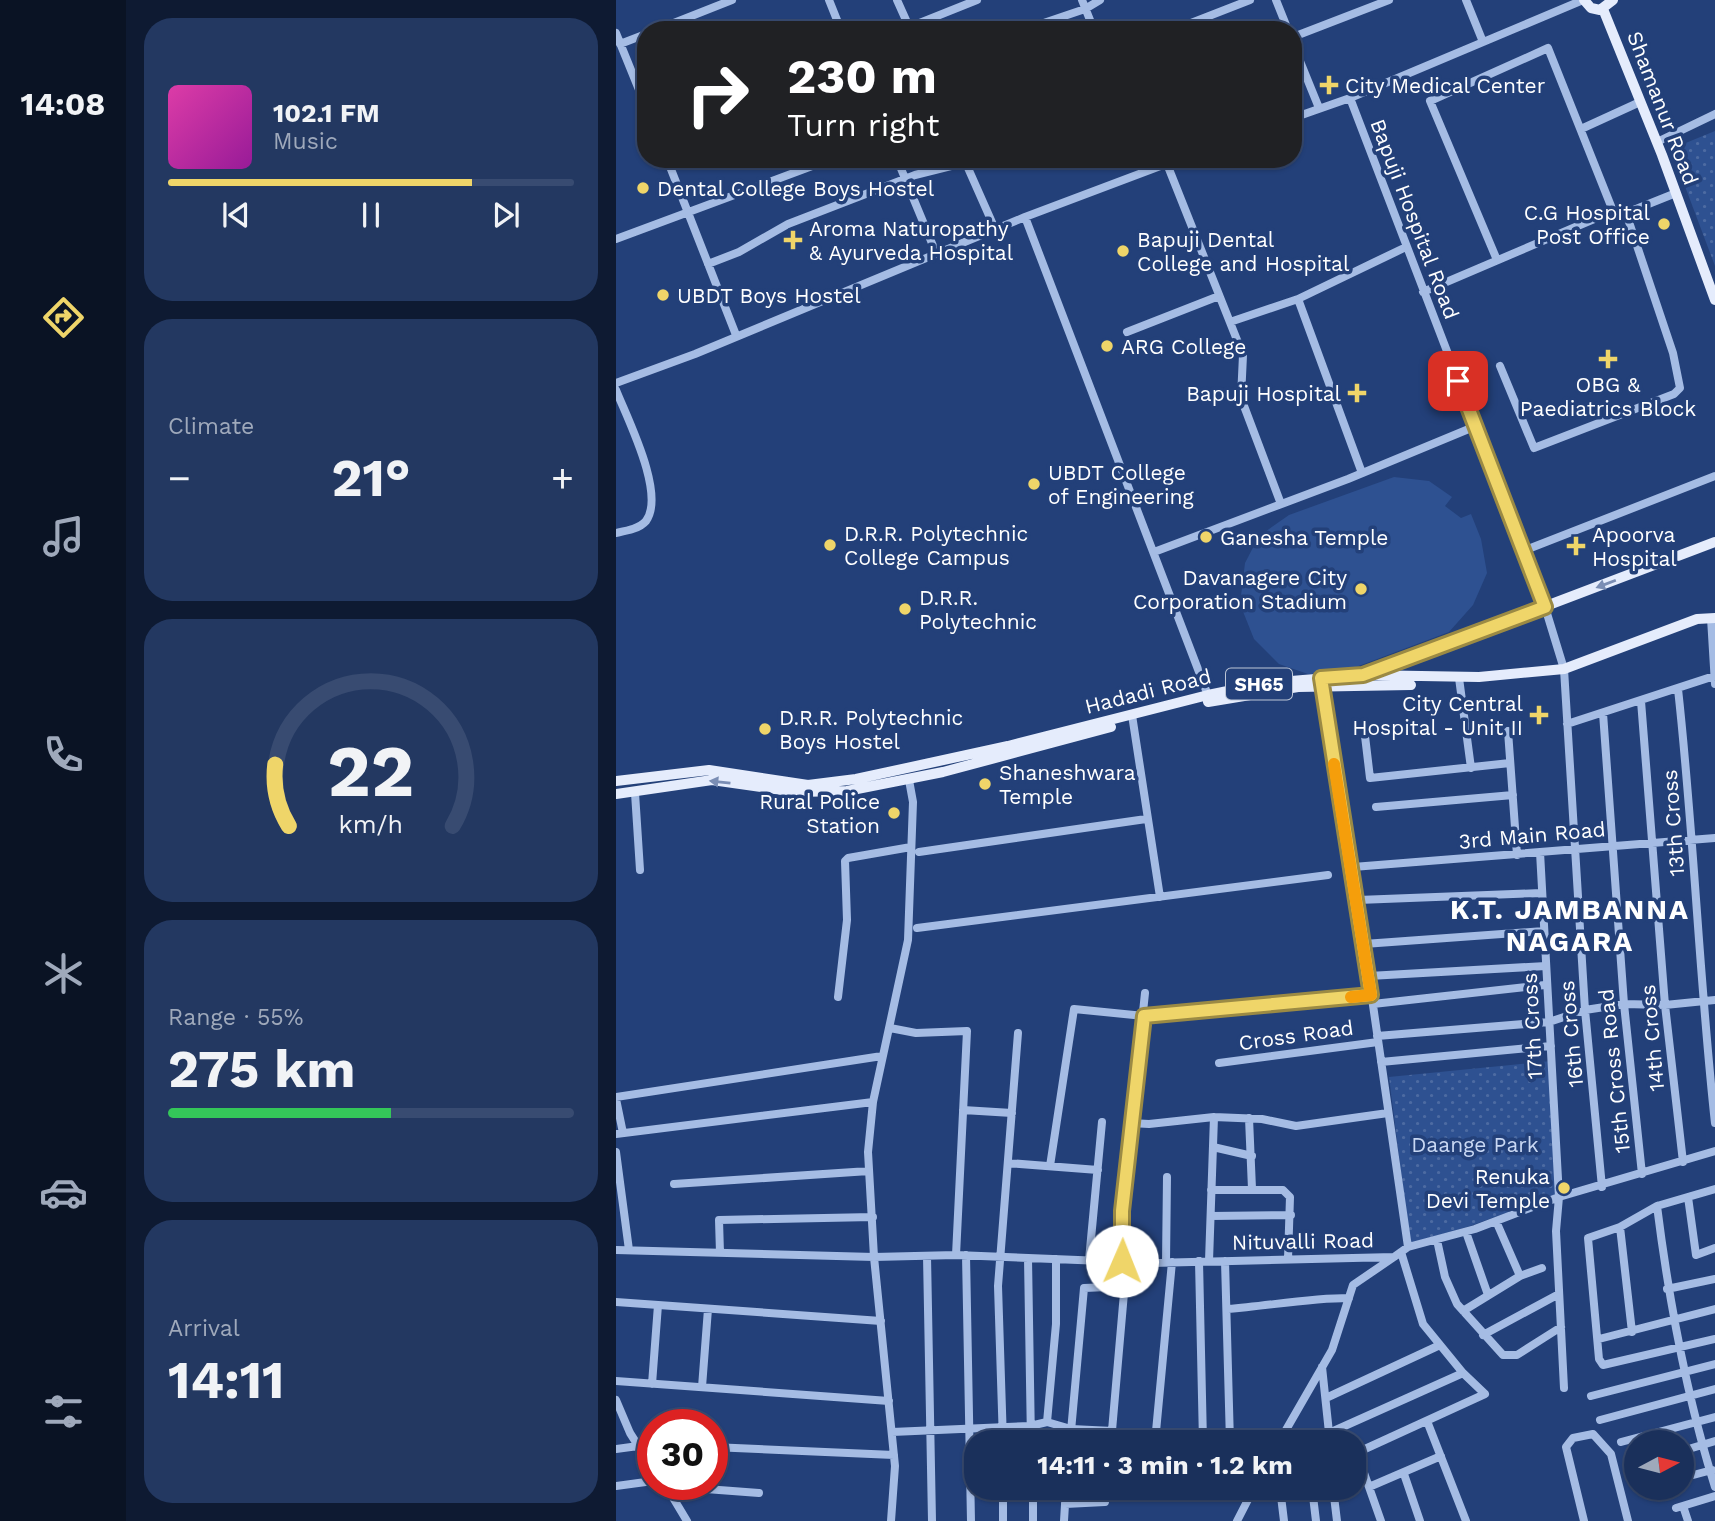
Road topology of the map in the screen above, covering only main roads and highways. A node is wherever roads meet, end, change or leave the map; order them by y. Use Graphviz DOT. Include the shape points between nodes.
graph roads {
  1 [pos="1584,0"];
  2 [pos="1613,0"];
  3 [pos="1603,9"];
  4 [pos="1715,300"];
  5 [pos="1715,542"];
  6 [pos="1713,618"];
  7 [pos="1396,663"];
  8 [pos="1363,675"];
  9 [pos="1392,681"];
  10 [pos="1321,682"];
  11 [pos="959,762"];
  12 [pos="616,781"];
  13 [pos="616,794"];
  1 -- 3 [label="main road" via="1591,8"];
  2 -- 3 [label="main road"];
  3 -- 4 [label="main road, Shamanur Road"];
  5 -- 7 [label="main road, one-way"];
  6 -- 9 [label="main road, Hadadi Road / SH65" via="1698,619 1564,669 1460,681"];
  7 -- 8 [label="main road"];
  7 -- 9 [label="main road"];
  8 -- 9 [label="main road, Hadadi Road / SH65"];
  8 -- 10 [label="main road, Hadadi Road / SH65"];
  9 -- 10 [label="main road"];
  10 -- 11 [label="main road, Hadadi Road / SH65" via="1267,683"];
  11 -- 12 [label="main road" via="808,785 709,770"];
  11 -- 13 [label="main road, one-way" via="909,780 829,793 712,780"];
}
